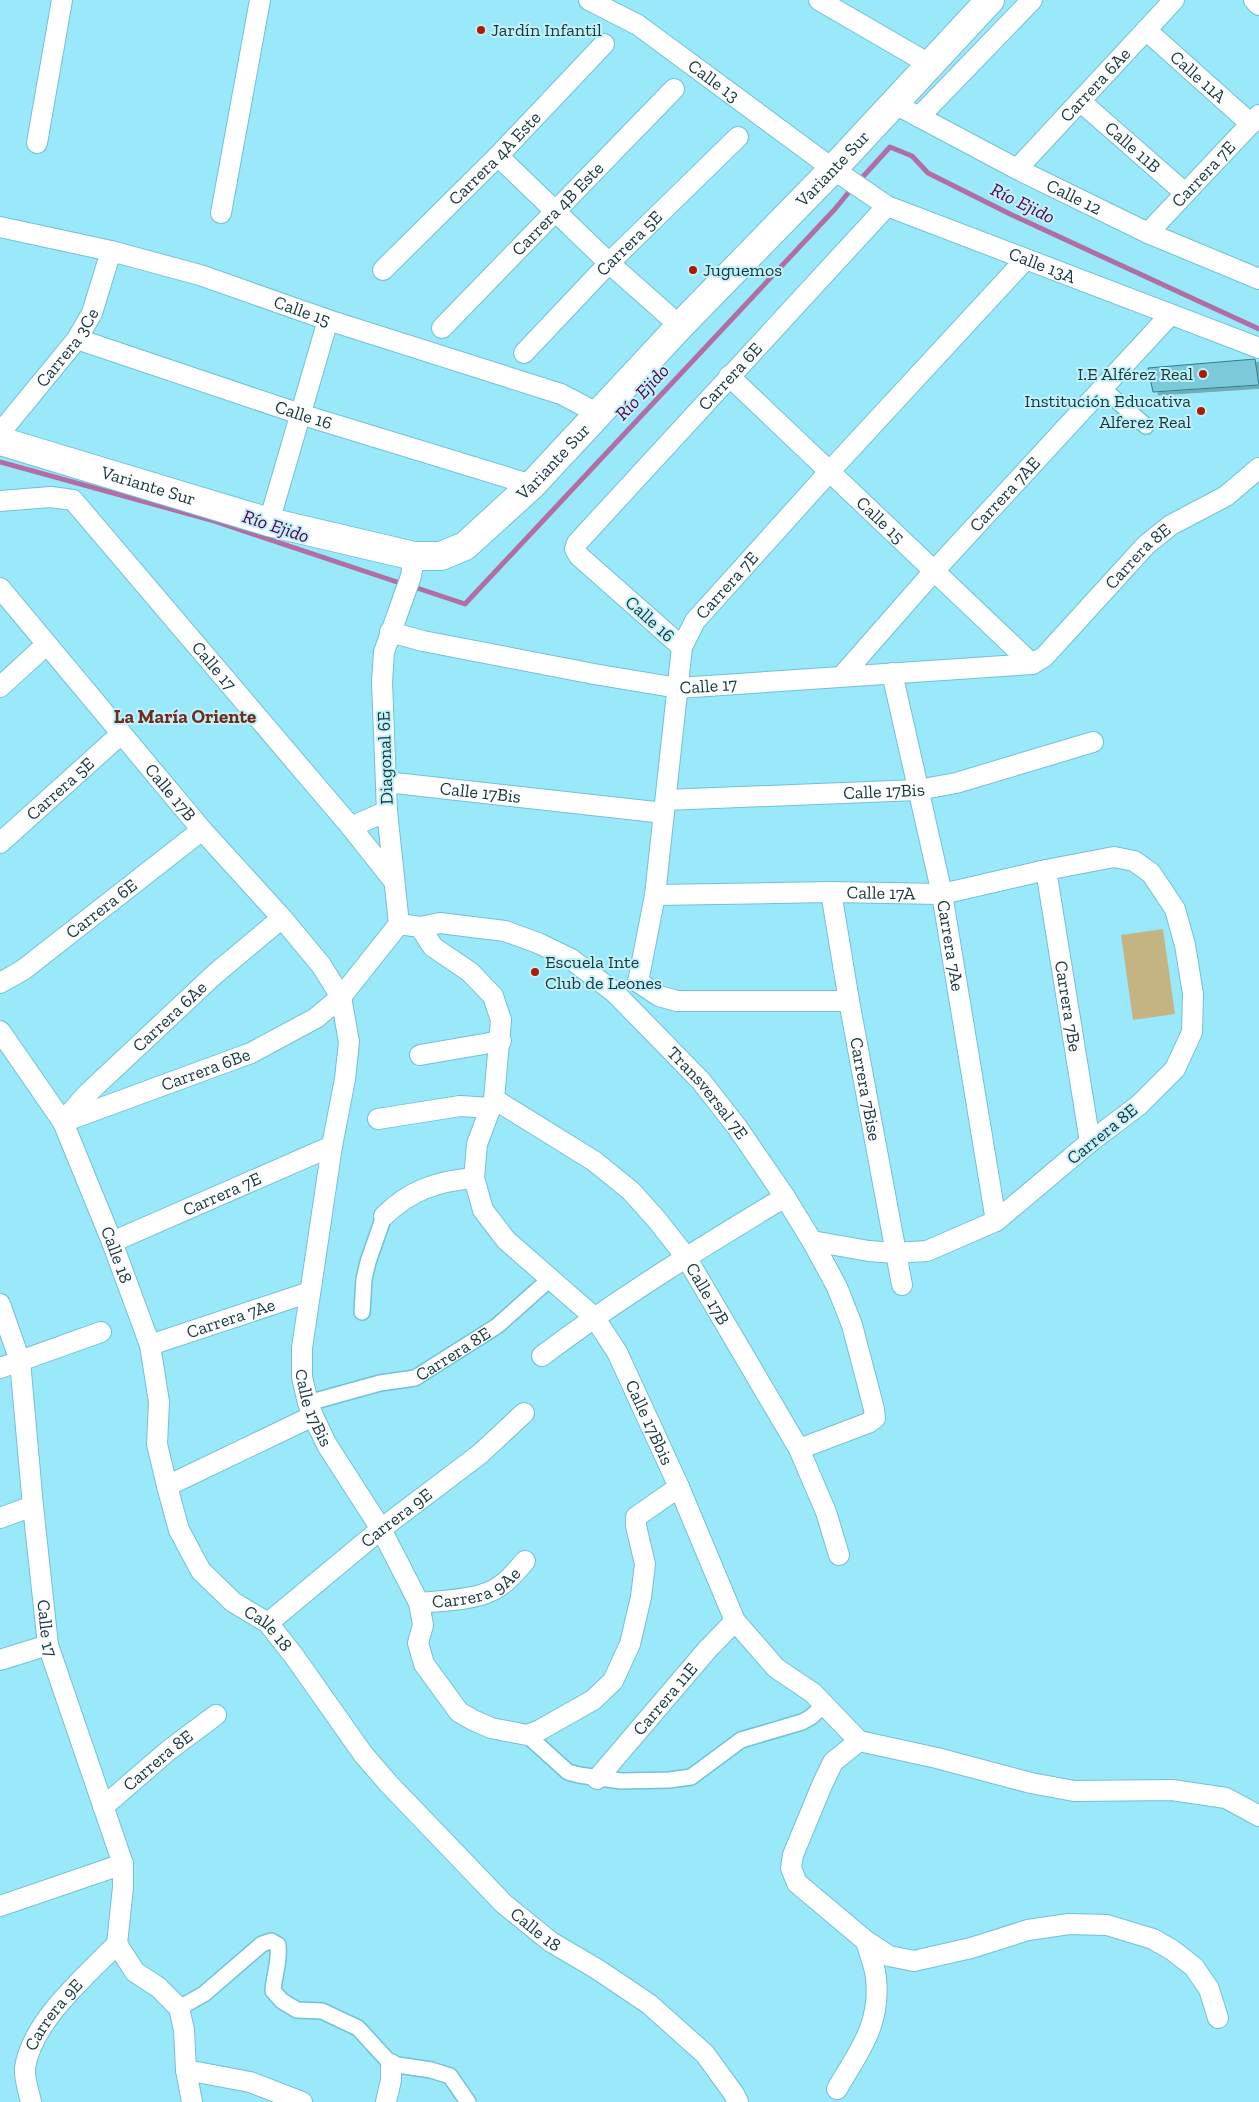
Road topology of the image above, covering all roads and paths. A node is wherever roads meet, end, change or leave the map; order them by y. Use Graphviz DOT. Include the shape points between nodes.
graph roads {
  1 [pos="62,0"];
  2 [pos="260,0"];
  3 [pos="589,0"];
  4 [pos="819,0"];
  5 [pos="990,0"];
  6 [pos="1032,0"];
  7 [pos="1174,0"];
  8 [pos="1254,0"];
  9 [pos="1259,4"];
  10 [pos="1146,30"];
  11 [pos="604,44"];
  12 [pos="931,65"];
  13 [pos="674,89"];
  14 [pos="1080,101"];
  15 [pos="893,103"];
  16 [pos="919,116"];
  17 [pos="1255,120"];
  18 [pos="738,137"];
  19 [pos="37,143"];
  20 [pos="498,156"];
  21 [pos="1017,169"];
  22 [pos="839,174"];
  23 [pos="1185,193"];
  24 [pos="887,206"];
  25 [pos="221,213"];
  26 [pos="555,213"];
  27 [pos="0,227"];
  28 [pos="1148,232"];
  29 [pos="111,251"];
  30 [pos="1026,260"];
  31 [pos="609,263"];
  32 [pos="383,270"];
  33 [pos="1257,275"];
  34 [pos="1170,315"];
  35 [pos="328,320"];
  36 [pos="680,326"];
  37 [pos="442,328"];
  38 [pos="77,339"];
  39 [pos="1259,348"];
  40 [pos="524,353"];
  41 [pos="730,376"];
  42 [pos="1102,388"];
  43 [pos="300,414"];
  44 [pos="599,414"];
  45 [pos="1146,426"];
  46 [pos="0,434"];
  47 [pos="0,441"];
  48 [pos="1259,468"];
  49 [pos="830,471"];
  50 [pos="532,485"];
  51 [pos="0,501"];
  52 [pos="269,522"];
  53 [pos="575,549"];
  54 [pos="412,566"];
  55 [pos="934,571"];
  56 [pos="0,588"];
  57 [pos="390,632"];
  58 [pos="46,645"];
  59 [pos="682,648"];
  60 [pos="1032,664"];
  61 [pos="892,673"];
  62 [pos="842,676"];
  63 [pos="0,687"];
  64 [pos="678,688"];
  65 [pos="121,734"];
  66 [pos="1093,742"];
  67 [pos="386,782"];
  68 [pos="918,790"];
  69 [pos="665,806"];
  70 [pos="387,811"];
  71 [pos="352,827"];
  72 [pos="202,830"];
  73 [pos="0,843"];
  74 [pos="1134,861"];
  75 [pos="1046,870"];
  76 [pos="393,880"];
  77 [pos="830,892"];
  78 [pos="942,894"];
  79 [pos="655,895"];
  80 [pos="282,918"];
  81 [pos="399,924"];
  82 [pos="420,927"];
  83 [pos="638,982"];
  84 [pos="0,983"];
  85 [pos="614,992"];
  86 [pos="341,997"];
  87 [pos="849,1001"];
  88 [pos="0,1031"];
  89 [pos="501,1041"];
  90 [pos="420,1055"];
  91 [pos="492,1104"];
  92 [pos="378,1119"];
  93 [pos="63,1122"];
  94 [pos="1090,1142"];
  95 [pos="332,1146"];
  96 [pos="474,1178"];
  97 [pos="785,1197"];
  98 [pos="384,1216"];
  99 [pos="996,1221"];
  100 [pos="812,1241"];
  101 [pos="112,1242"];
  102 [pos="895,1253"];
  103 [pos="686,1256"];
  104 [pos="551,1278"];
  105 [pos="902,1285"];
  106 [pos="310,1292"];
  107 [pos="0,1304"];
  108 [pos="362,1312"];
  109 [pos="594,1317"];
  110 [pos="101,1332"];
  111 [pos="150,1345"];
  112 [pos="542,1356"];
  113 [pos="20,1361"];
  114 [pos="0,1368"];
  115 [pos="310,1410"];
  116 [pos="524,1413"];
  117 [pos="799,1449"];
  118 [pos="167,1486"];
  119 [pos="679,1487"];
  120 [pos="33,1506"];
  121 [pos="0,1518"];
  122 [pos="381,1529"];
  123 [pos="839,1555"];
  124 [pos="525,1562"];
  125 [pos="419,1603"];
  126 [pos="735,1621"];
  127 [pos="268,1623"];
  128 [pos="48,1645"];
  129 [pos="0,1660"];
  130 [pos="824,1705"];
  131 [pos="216,1715"];
  132 [pos="527,1734"];
  133 [pos="859,1740"];
  134 [pos="597,1779"];
  135 [pos="103,1807"];
  136 [pos="1259,1816"];
  137 [pos="123,1864"];
  138 [pos="0,1906"];
  139 [pos="866,1941"];
  140 [pos="117,1944"];
  141 [pos="179,2008"];
  142 [pos="1218,2018"];
  143 [pos="391,2064"];
  144 [pos="186,2070"];
  145 [pos="837,2089"];
  146 [pos="31,2102"];
  147 [pos="192,2102"];
  148 [pos="302,2102"];
  149 [pos="386,2102"];
  150 [pos="468,2102"];
  151 [pos="738,2102"];
  1 -- 19 [label="street"];
  2 -- 25 [label="street"];
  3 -- 22 [label="street, Calle 13" via="638,25"];
  4 -- 12 [label="street"];
  5 -- 12 [label="main road, Variante Sur"];
  6 -- 16 [label="street"];
  7 -- 10 [label="street, Carrera 6Ae"];
  8 -- 9 [label="street"];
  10 -- 14 [label="street, Carrera 6Ae"];
  10 -- 17 [label="street, Calle 11A"];
  11 -- 20 [label="street, Carrera 4A Este"];
  12 -- 15 [label="main road, Variante Sur"];
  13 -- 26 [label="street, Carrera 4B Este"];
  14 -- 21 [label="street, Carrera 6Ae"];
  14 -- 23 [label="street, Calle 11B"];
  15 -- 16 [label="street, Calle 12"];
  15 -- 22 [label="main road, Variante Sur"];
  16 -- 21 [label="street, Calle 12"];
  17 -- 23 [label="street, Carrera 7E"];
  18 -- 31 [label="street, Carrera 5E"];
  20 -- 26 [label="street"];
  20 -- 32 [label="street, Carrera 4A Este"];
  21 -- 28 [label="street, Calle 12"];
  22 -- 24 [label="street, Calle 13A"];
  22 -- 36 [label="main road, Variante Sur"];
  23 -- 28 [label="street, Carrera 7E"];
  24 -- 30 [label="street, Calle 13A"];
  24 -- 41 [label="street, Carrera 6E"];
  26 -- 31 [label="street"];
  26 -- 37 [label="street, Carrera 4B Este"];
  27 -- 29 [label="street, Calle 15"];
  28 -- 33 [label="street, Calle 12"];
  29 -- 35 [label="street, Calle 15" via="200,275"];
  29 -- 38 [label="street, Carrera 3Ce" via="92,313"];
  30 -- 34 [label="street, Calle 13A"];
  30 -- 49 [label="street, Carrera 7E"];
  31 -- 36 [label="street"];
  31 -- 40 [label="street, Carrera 5E"];
  34 -- 39 [label="street, Calle 13A"];
  34 -- 42 [label="street, Carrera 7AE"];
  35 -- 43 [label="street"];
  35 -- 44 [label="street, Calle 15" via="561,394"];
  36 -- 44 [label="main road, Variante Sur"];
  38 -- 43 [label="street, Calle 16"];
  38 -- 46 [label="street, Carrera 3Ce"];
  41 -- 49 [label="street, Calle 15"];
  41 -- 53 [label="street, Carrera 6E" via="577,543"];
  42 -- 45 [label="street"];
  42 -- 55 [label="street, Carrera 7AE"];
  43 -- 50 [label="street, Calle 16"];
  43 -- 52 [label="street"];
  44 -- 50 [label="main road, Variante Sur"];
  47 -- 52 [label="main road, Variante Sur"];
  48 -- 60 [label="street, Carrera 8E" via="1226,496 1171,525 1146,545 1044,657"];
  49 -- 55 [label="street, Calle 15"];
  49 -- 59 [label="street, Carrera 7E" via="695,621"];
  50 -- 54 [label="main road, Variante Sur" via="464,546"];
  51 -- 71 [label="street, Calle 17" via="51,497 73,500"];
  52 -- 54 [label="main road, Variante Sur"];
  53 -- 59 [label="street, Calle 16"];
  54 -- 57 [label="street, Diagonal 6E"];
  55 -- 60 [label="street, Calle 15"];
  55 -- 62 [label="street, Carrera 7AE"];
  56 -- 58 [label="street, Calle 17B"];
  57 -- 64 [label="street, Calle 17" via="442,645"];
  57 -- 67 [label="street, Diagonal 6E" via="384,652 382,682"];
  58 -- 63 [label="street"];
  58 -- 65 [label="street, Calle 17B"];
  59 -- 64 [label="street, Carrera 7E"];
  60 -- 61 [label="street, Calle 17"];
  61 -- 62 [label="street, Calle 17"];
  61 -- 68 [label="street, Carrera 7Ae"];
  62 -- 64 [label="street, Calle 17"];
  64 -- 69 [label="street, Carrera 7E"];
  65 -- 72 [label="street, Calle 17B"];
  65 -- 73 [label="street, Carrera 5E"];
  66 -- 68 [label="street, Calle 17Bis" via="956,783"];
  67 -- 69 [label="street, Calle 17Bis"];
  67 -- 70 [label="street, Diagonal 6E"];
  68 -- 69 [label="street, Calle 17Bis"];
  68 -- 78 [label="street, Carrera 7Ae"];
  69 -- 79 [label="street, Carrera 7E"];
  70 -- 71 [label="street"];
  70 -- 76 [label="street, Diagonal 6E"];
  71 -- 76 [label="street, Calle 17"];
  72 -- 80 [label="street, Calle 17B"];
  72 -- 84 [label="street, Carrera 6E" via="23,970"];
  74 -- 75 [label="street, Calle 17A" via="1114,857"];
  74 -- 94 [label="street, Carrera 8E" via="1151,873 1175,909 1193,994 1192,1032 1175,1068 1139,1105"];
  75 -- 78 [label="street, Calle 17A"];
  75 -- 94 [label="street, Carrera 7Be"];
  76 -- 81 [label="street, Diagonal 6E"];
  77 -- 78 [label="street, Calle 17A"];
  77 -- 79 [label="street, Calle 17A"];
  77 -- 87 [label="street, Carrera 7Bise"];
  78 -- 99 [label="street, Carrera 7Ae"];
  79 -- 83 [label="street, Carrera 7E"];
  80 -- 86 [label="street, Calle 17B" via="321,965"];
  80 -- 93 [label="street, Carrera 6Ae" via="215,974 88,1094"];
  81 -- 82 [label="street, Transversal 7E"];
  81 -- 86 [label="street, Carrera 6Be"];
  82 -- 85 [label="street, Transversal 7E" via="440,923 505,931 571,958"];
  82 -- 89 [label="street, Calle 17Bbis" via="433,947 470,972 493,996 501,1020"];
  83 -- 85 [label="street"];
  83 -- 87 [label="street" via="659,996 677,1001"];
  85 -- 97 [label="street, Transversal 7E" via="701,1081"];
  86 -- 93 [label="street, Carrera 6Be" via="316,1018 251,1053"];
  86 -- 95 [label="street, Calle 17Bis" via="349,1042"];
  87 -- 102 [label="street, Carrera 7Bise"];
  88 -- 93 [label="street, Calle 18"];
  89 -- 90 [label="street"];
  89 -- 91 [label="street, Calle 17Bbis"];
  91 -- 92 [label="street"];
  91 -- 96 [label="street, Calle 17Bbis" via="477,1144"];
  91 -- 103 [label="street, Calle 17B" via="594,1161 631,1192"];
  93 -- 101 [label="street, Calle 18"];
  94 -- 99 [label="street, Carrera 8E"];
  95 -- 101 [label="street, Carrera 7E"];
  95 -- 106 [label="street, Calle 17Bis"];
  96 -- 98 [label="street" via="427,1186"];
  96 -- 104 [label="street, Calle 17Bbis" via="482,1210 506,1240"];
  97 -- 100 [label="street, Transversal 7E"];
  97 -- 103 [label="street"];
  98 -- 108 [label="street" via="366,1270"];
  99 -- 102 [label="street, Carrera 8E" via="927,1251"];
  100 -- 102 [label="street, Carrera 8E"];
  100 -- 117 [label="street, Transversal 7E" via="837,1287 852,1325 875,1418"];
  101 -- 111 [label="street, Calle 18"];
  102 -- 105 [label="street, Carrera 7Bise"];
  103 -- 109 [label="street"];
  103 -- 117 [label="street, Calle 17B"];
  104 -- 109 [label="street, Calle 17Bbis"];
  104 -- 115 [label="street, Carrera 8E" via="497,1326 415,1378 380,1383"];
  106 -- 111 [label="street, Carrera 7Ae"];
  106 -- 115 [label="street, Calle 17Bis" via="302,1348 302,1377"];
  107 -- 113 [label="street, Calle 17"];
  109 -- 112 [label="street"];
  109 -- 119 [label="street, Calle 17Bbis" via="617,1352"];
  110 -- 113 [label="street"];
  111 -- 118 [label="street, Calle 18" via="160,1402 157,1444"];
  113 -- 114 [label="street"];
  113 -- 120 [label="street, Calle 17"];
  115 -- 118 [label="street, Carrera 8E"];
  115 -- 122 [label="street, Calle 17Bis" via="327,1446"];
  116 -- 122 [label="street, Carrera 9E" via="480,1454"];
  117 -- 123 [label="street, Calle 17B" via="826,1512"];
  118 -- 127 [label="street, Calle 18" via="179,1530 201,1571 233,1602"];
  119 -- 126 [label="street, Calle 17Bbis"];
  119 -- 132 [label="street" via="636,1517 646,1564 630,1644 613,1681 593,1700"];
  120 -- 121 [label="street"];
  120 -- 128 [label="street, Calle 17"];
  122 -- 125 [label="street, Calle 17Bis"];
  122 -- 127 [label="street, Carrera 9E"];
  124 -- 125 [label="street, Carrera 9Ae" via="512,1577 489,1592"];
  125 -- 132 [label="street, Calle 17Bis" via="423,1625 418,1643 424,1664 459,1712 491,1728"];
  126 -- 130 [label="street, Calle 17Bbis" via="776,1668 813,1693"];
  126 -- 134 [label="street, Carrera 11E"];
  127 -- 151 [label="street, Calle 18" via="375,1769 497,1897 551,1942 649,2004 705,2054"];
  128 -- 129 [label="street"];
  128 -- 135 [label="street, Calle 17"];
  130 -- 133 [label="street, Calle 17Bbis"];
  130 -- 134 [label="street" via="802,1722 740,1740 691,1776 669,1780"];
  131 -- 135 [label="street, Carrera 8E" via="169,1750"];
  132 -- 134 [label="street" via="568,1772"];
  133 -- 136 [label="street" via="1074,1791 1172,1790 1226,1798"];
  133 -- 139 [label="street" via="834,1762 790,1868 798,1883"];
  135 -- 137 [label="street, Calle 17"];
  137 -- 138 [label="street"];
  137 -- 140 [label="street, Calle 17"];
  139 -- 142 [label="street" via="888,1956 914,1961 1028,1930 1069,1924 1107,1925 1152,1939 1194,1967 1209,1989"];
  139 -- 145 [label="street" via="876,1976 877,2002 872,2027"];
  140 -- 141 [label="street" via="136,1972 158,1987"];
  140 -- 146 [label="street, Carrera 9E" via="52,2013 31,2044 25,2070"];
  141 -- 143 [label="street" via="204,1994 262,1944 271,1941 278,1946 280,1960 273,1991 282,2001 297,2010 322,2011 358,2028"];
  141 -- 144 [label="street" via="184,2030"];
  143 -- 149 [label="street"];
  143 -- 150 [label="street" via="450,2076"];
  144 -- 147 [label="street"];
  144 -- 148 [label="street" via="250,2082"];
}
